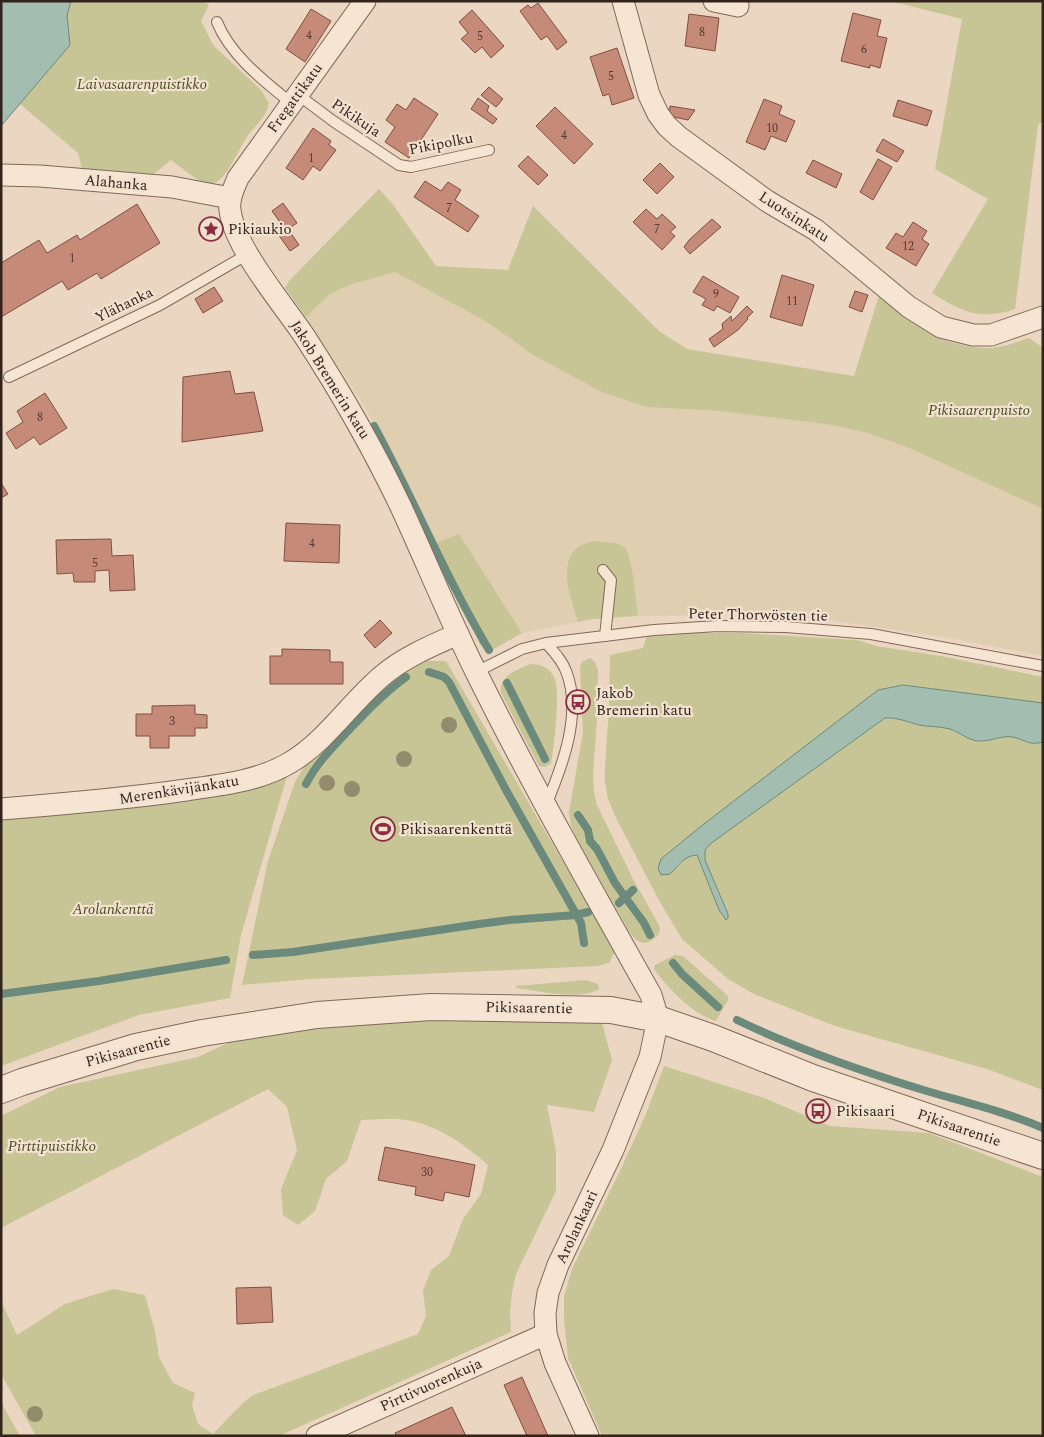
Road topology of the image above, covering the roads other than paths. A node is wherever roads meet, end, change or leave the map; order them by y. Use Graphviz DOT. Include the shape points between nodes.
graph roads {
  1 [pos="365,1"];
  2 [pos="622,1"];
  3 [pos="714,1"];
  4 [pos="738,6"];
  5 [pos="217,22"];
  6 [pos="294,99"];
  7 [pos="489,150"];
  8 [pos="399,164"];
  9 [pos="1,175"];
  10 [pos="230,198"];
  11 [pos="248,254"];
  12 [pos="1043,317"];
  13 [pos="9,377"];
  14 [pos="603,570"];
  15 [pos="458,634"];
  16 [pos="605,636"];
  17 [pos="546,643"];
  18 [pos="1043,666"];
  19 [pos="476,672"];
  20 [pos="546,805"];
  21 [pos="1,809"];
  22 [pos="658,1019"];
  23 [pos="1,1090"];
  24 [pos="1043,1156"];
  25 [pos="546,1334"];
  26 [pos="317,1436"];
  27 [pos="588,1436"];
  1 -- 6 [label="street, Fregattikatu"];
  2 -- 12 [label="street, Luotsinkatu" via="650,95 658,114 679,137 767,201 816,230 909,307 941,327 973,335 991,335"];
  3 -- 4 [label="street"];
  5 -- 6 [label="lane, Pikikuja" via="242,59 265,82"];
  6 -- 8 [label="lane, Pikikuja"];
  6 -- 10 [label="street, Fregattikatu" via="238,178"];
  7 -- 8 [label="lane, Pikipolku" via="411,166"];
  9 -- 10 [label="street, Alahanka" via="172,187"];
  10 -- 11 [label="street, Jakob Bremerin katu" via="232,220"];
  11 -- 13 [label="lane, Ylähanka" via="160,305"];
  11 -- 15 [label="street, Jakob Bremerin katu" via="348,405 400,504"];
  14 -- 16 [label="lane" via="611,580"];
  15 -- 19 [label="street, Jakob Bremerin katu"];
  15 -- 21 [label="street, Merenkävijänkatu" via="407,657 381,677 315,743 291,762 269,772 231,784 131,798"];
  16 -- 17 [label="lane, Peter Thorwösten tie"];
  16 -- 18 [label="lane, Peter Thorwösten tie" via="718,626 786,627 872,634"];
  17 -- 19 [label="lane, Peter Thorwösten tie" via="522,649"];
  17 -- 20 [label="lane" via="566,671 572,709 569,740"];
  19 -- 20 [label="street, Jakob Bremerin katu"];
  20 -- 22 [label="street, Jakob Bremerin katu" via="650,995"];
  22 -- 23 [label="street, Pikisaarentie" via="611,1010 527,1008 431,1007 317,1015 202,1032 136,1047"];
  22 -- 24 [label="street, Pikisaarentie" via="813,1078"];
  22 -- 25 [label="street, Arolankaari" via="650,1057 613,1150 548,1293"];
  25 -- 26 [label="street, Pirttivuorenkuja"];
  25 -- 27 [label="street, Arolankaari" via="555,1363"];
}
